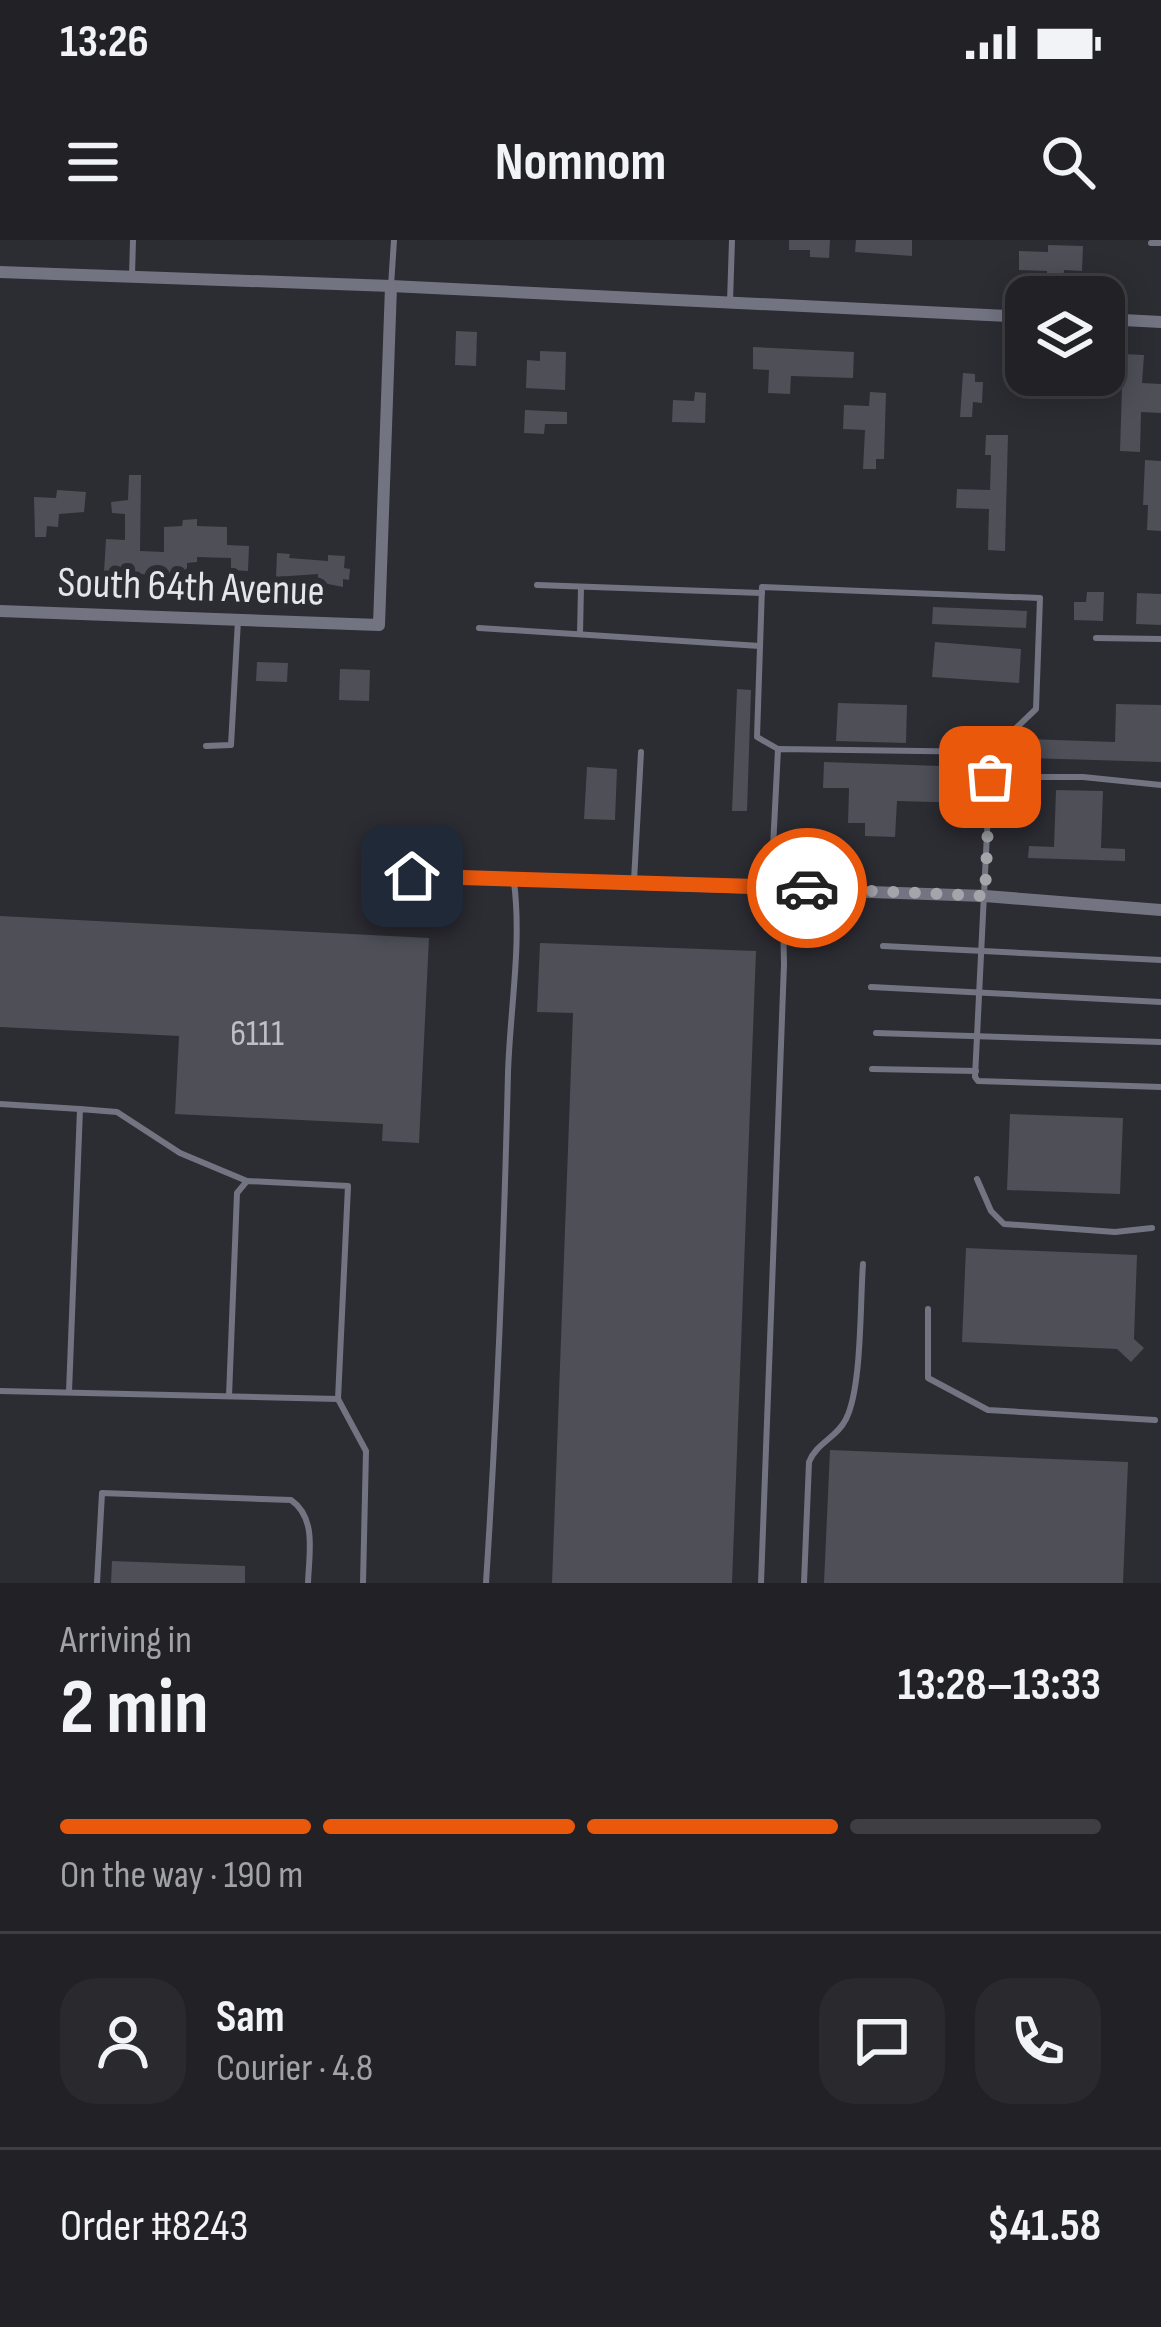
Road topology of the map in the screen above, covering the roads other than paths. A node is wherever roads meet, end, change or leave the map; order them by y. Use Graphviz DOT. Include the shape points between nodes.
graph roads {
  1 [pos="133,240"];
  2 [pos="394,240"];
  3 [pos="731,240"];
  4 [pos="1151,243"];
  5 [pos="1161,243"];
  6 [pos="0,272"];
  7 [pos="132,276"];
  8 [pos="392,286"];
  9 [pos="730,302"];
  10 [pos="1005,315"];
  11 [pos="1125,321"];
  12 [pos="1161,322"];
  13 [pos="537,585"];
  14 [pos="581,587"];
  15 [pos="762,593"];
  16 [pos="0,611"];
  17 [pos="238,620"];
  18 [pos="479,628"];
  19 [pos="580,634"];
  20 [pos="1096,638"];
  21 [pos="1161,639"];
  22 [pos="760,646"];
  23 [pos="206,746"];
  24 [pos="778,749"];
  25 [pos="640,752"];
  26 [pos="991,752"];
  27 [pos="990,777"];
  28 [pos="1161,785"];
  29 [pos="412,876"];
  30 [pos="514,878"];
  31 [pos="634,881"];
  32 [pos="771,887"];
  33 [pos="985,896"];
  34 [pos="1161,910"];
  35 [pos="883,946"];
  36 [pos="982,952"];
  37 [pos="1161,960"];
  38 [pos="871,987"];
  39 [pos="980,993"];
  40 [pos="1161,1002"];
  41 [pos="876,1033"];
  42 [pos="978,1036"];
  43 [pos="1161,1042"];
  44 [pos="872,1069"];
  45 [pos="976,1071"];
  46 [pos="1161,1087"];
  47 [pos="0,1104"];
  48 [pos="80,1109"];
  49 [pos="977,1179"];
  50 [pos="247,1181"];
  51 [pos="1152,1228"];
  52 [pos="862,1264"];
  53 [pos="928,1309"];
  54 [pos="0,1390"];
  55 [pos="69,1392"];
  56 [pos="229,1396"];
  57 [pos="338,1399"];
  58 [pos="1155,1420"];
  59 [pos="97,1583"];
  60 [pos="308,1583"];
  61 [pos="363,1583"];
  62 [pos="485,1583"];
  63 [pos="761,1583"];
  64 [pos="804,1583"];
  1 -- 7 [label="lane"];
  2 -- 8 [label="lane"];
  3 -- 9 [label="lane"];
  4 -- 5 [label="lane"];
  6 -- 7 [label="street"];
  7 -- 8 [label="street"];
  8 -- 9 [label="street"];
  8 -- 17 [label="street, South 64th Avenue" via="379,625"];
  9 -- 10 [label="street"];
  11 -- 12 [label="street"];
  13 -- 14 [label="lane"];
  14 -- 15 [label="lane"];
  14 -- 19 [label="lane"];
  15 -- 22 [label="lane"];
  15 -- 26 [label="lane" via="1040,598 1036,709"];
  16 -- 17 [label="street, South 64th Avenue"];
  17 -- 23 [label="lane" via="231,745"];
  18 -- 19 [label="lane"];
  19 -- 22 [label="lane"];
  20 -- 21 [label="lane"];
  22 -- 24 [label="lane" via="757,737"];
  24 -- 26 [label="lane"];
  24 -- 32 [label="lane"];
  25 -- 31 [label="lane"];
  26 -- 27 [label="lane"];
  27 -- 28 [label="lane"];
  27 -- 33 [label="lane"];
  29 -- 30 [label="street"];
  30 -- 31 [label="street"];
  30 -- 62 [label="lane" via="520,928"];
  31 -- 32 [label="street"];
  32 -- 33 [label="street"];
  32 -- 63 [label="lane" via="783,914 784,964"];
  33 -- 34 [label="street"];
  33 -- 36 [label="lane"];
  35 -- 36 [label="lane"];
  36 -- 37 [label="lane"];
  36 -- 39 [label="lane"];
  38 -- 39 [label="lane"];
  39 -- 40 [label="lane"];
  39 -- 42 [label="lane"];
  41 -- 42 [label="lane"];
  42 -- 43 [label="lane"];
  42 -- 45 [label="lane"];
  44 -- 45 [label="lane"];
  45 -- 46 [label="lane" via="978,1081"];
  47 -- 48 [label="lane"];
  48 -- 50 [label="lane" via="117,1112 180,1153"];
  48 -- 55 [label="lane"];
  49 -- 51 [label="lane" via="1004,1224"];
  50 -- 56 [label="lane" via="237,1193"];
  50 -- 57 [label="lane" via="348,1186"];
  52 -- 64 [label="lane" via="848,1417 809,1462"];
  53 -- 58 [label="lane" via="928,1378 988,1410"];
  54 -- 55 [label="lane"];
  55 -- 56 [label="lane"];
  56 -- 57 [label="lane"];
  57 -- 61 [label="lane" via="366,1450"];
  59 -- 60 [label="lane" via="102,1493 291,1500 309,1527"];
}
